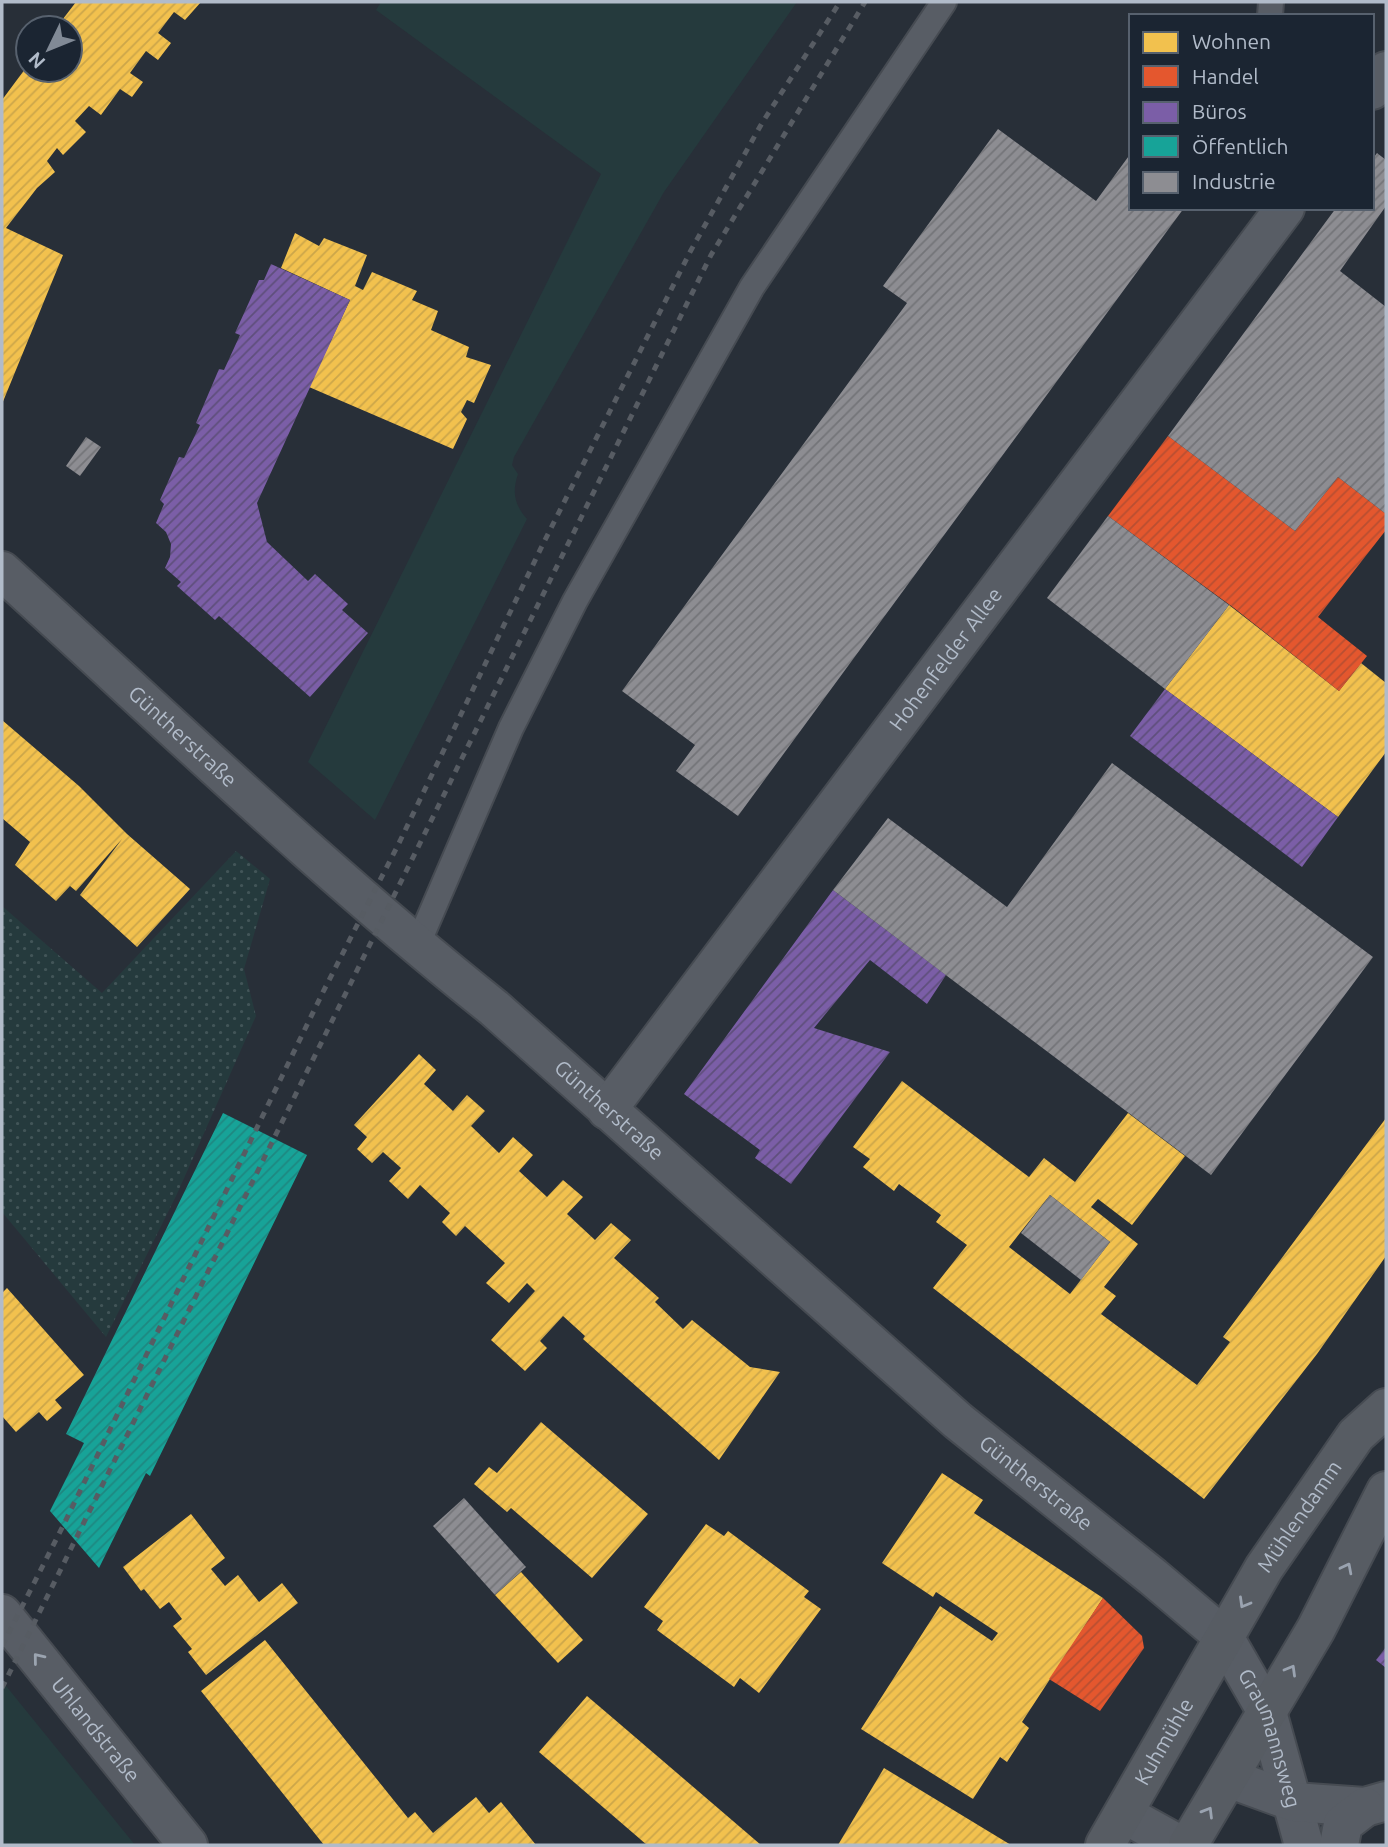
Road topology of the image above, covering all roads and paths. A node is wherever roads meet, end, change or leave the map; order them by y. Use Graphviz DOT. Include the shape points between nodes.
graph roads {
  1 [pos="944,2"];
  2 [pos="1386,71"];
  3 [pos="1374,87"];
  4 [pos="1282,210"];
  5 [pos="2,571"];
  6 [pos="417,947"];
  7 [pos="607,1110"];
  8 [pos="1386,1408"];
  9 [pos="1386,1491"];
  10 [pos="2,1614"];
  11 [pos="1224,1637"];
  12 [pos="1267,1712"];
  13 [pos="1228,1778"];
  14 [pos="1294,1802"];
  15 [pos="1376,1804"];
  16 [pos="1114,1829"];
  17 [pos="188,1845"];
  18 [pos="1180,1845"];
  19 [pos="1188,1845"];
  20 [pos="1304,1845"];
  21 [pos="1339,1845"];
  1 -- 6 [label="lane" via="752,288 575,601 511,728"];
  2 -- 3 [label="street"];
  4 -- 7 [label="street, Hohenfelder Allee"];
  5 -- 6 [label="street, Güntherstraße"];
  6 -- 7 [label="street, Güntherstraße" via="494,1008"];
  7 -- 11 [label="street, Güntherstraße" via="958,1421"];
  8 -- 11 [label="main road, Mühlendamm, one-way" via="1356,1434 1264,1569"];
  12 -- 9 [label="main road, one-way"];
  17 -- 10 [label="street, Uhlandstraße, one-way"];
  11 -- 12 [label="street, Graumannsweg"];
  11 -- 16 [label="main road, Kuhmühle"];
  12 -- 13 [label="main road"];
  12 -- 14 [label="street, Graumannsweg"];
  13 -- 14 [label="street"];
  19 -- 13 [label="main road, one-way"];
  14 -- 15 [label="street"];
  14 -- 20 [label="street, Graumannsweg"];
  15 -- 21 [label="street" via="1343,1824"];
  16 -- 18 [label="street"];
}
